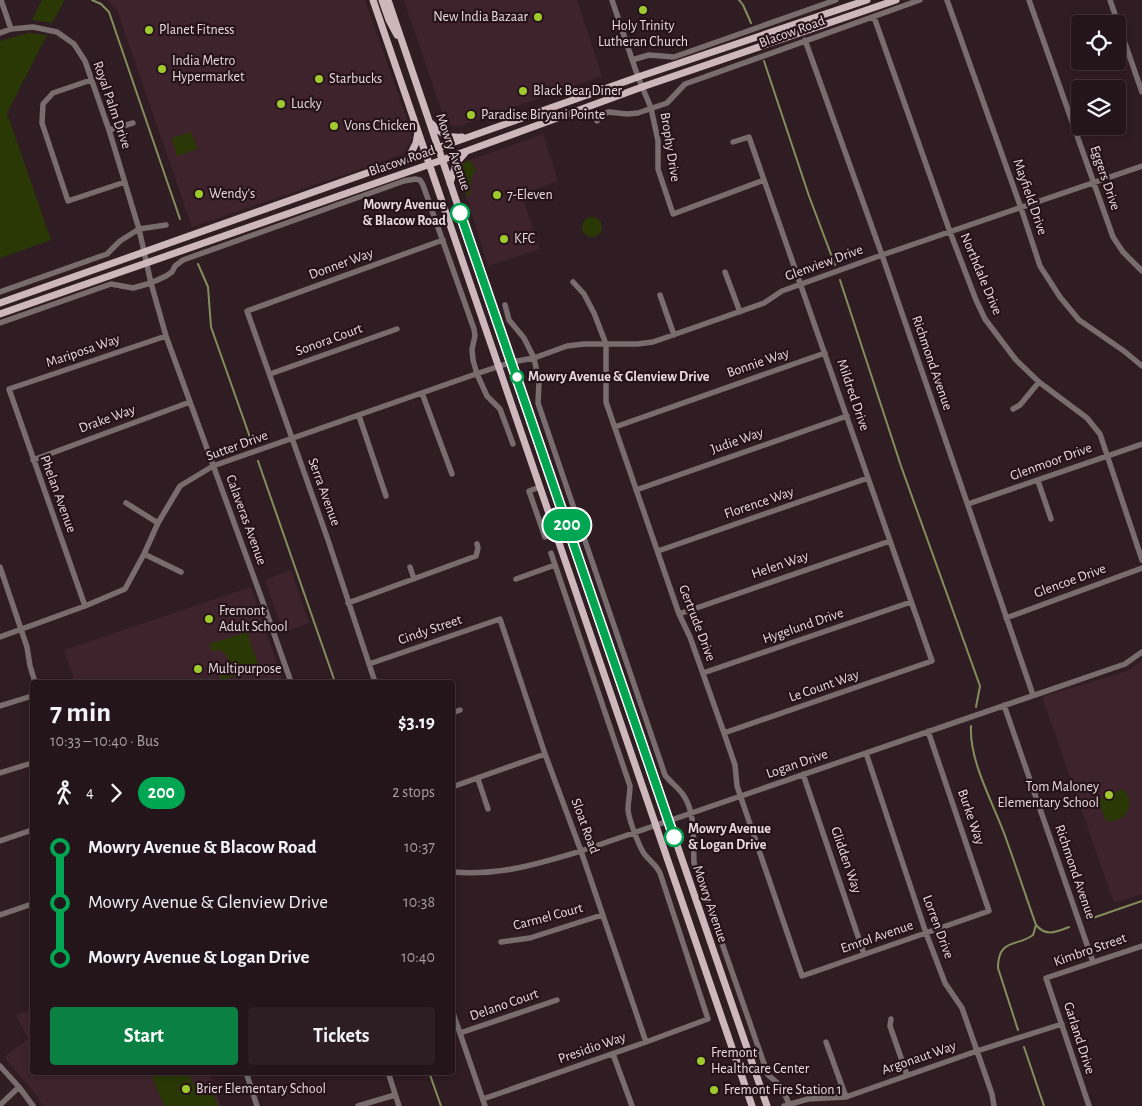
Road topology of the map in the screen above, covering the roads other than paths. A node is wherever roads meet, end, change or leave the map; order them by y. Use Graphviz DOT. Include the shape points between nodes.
graph roads {
  1 [pos="1,0"];
  2 [pos="373,0"];
  3 [pos="382,0"];
  4 [pos="388,0"];
  5 [pos="612,0"];
  6 [pos="836,0"];
  7 [pos="867,0"];
  8 [pos="896,0"];
  9 [pos="920,0"];
  10 [pos="947,0"];
  11 [pos="1029,0"];
  12 [pos="1110,0"];
  13 [pos="874,17"];
  14 [pos="11,29"];
  15 [pos="0,33"];
  16 [pos="805,40"];
  17 [pos="406,51"];
  18 [pos="632,60"];
  19 [pos="638,77"];
  20 [pos="91,80"];
  21 [pos="642,87"];
  22 [pos="1142,92"];
  23 [pos="651,108"];
  24 [pos="429,121"];
  25 [pos="597,121"];
  26 [pos="133,122"];
  27 [pos="109,130"];
  28 [pos="418,132"];
  29 [pos="477,135"];
  30 [pos="733,142"];
  31 [pos="438,149"];
  32 [pos="466,152"];
  33 [pos="425,153"];
  34 [pos="408,159"];
  35 [pos="442,160"];
  36 [pos="429,165"];
  37 [pos="1142,166"];
  38 [pos="764,180"];
  39 [pos="125,182"];
  40 [pos="450,183"];
  41 [pos="1093,184"];
  42 [pos="1021,208"];
  43 [pos="166,225"];
  44 [pos="139,229"];
  45 [pos="950,232"];
  46 [pos="443,240"];
  47 [pos="144,252"];
  48 [pos="882,255"];
  49 [pos="146,263"];
  50 [pos="1142,271"];
  51 [pos="725,272"];
  52 [pos="573,282"];
  53 [pos="151,283"];
  54 [pos="801,284"];
  55 [pos="0,292"];
  56 [pos="660,295"];
  57 [pos="0,303"];
  58 [pos="505,305"];
  59 [pos="247,311"];
  60 [pos="740,312"];
  61 [pos="0,314"];
  62 [pos="0,323"];
  63 [pos="397,329"];
  64 [pos="674,335"];
  65 [pos="166,336"];
  66 [pos="606,344"];
  67 [pos="825,353"];
  68 [pos="534,358"];
  69 [pos="512,362"];
  70 [pos="1142,366"];
  71 [pos="498,367"];
  72 [pos="270,374"];
  73 [pos="477,374"];
  74 [pos="1039,382"];
  75 [pos="8,389"];
  76 [pos="422,392"];
  77 [pos="190,402"];
  78 [pos="1013,409"];
  79 [pos="359,416"];
  80 [pos="847,416"];
  81 [pos="615,427"];
  82 [pos="292,440"];
  83 [pos="513,444"];
  84 [pos="1142,444"];
  85 [pos="1108,455"];
  86 [pos="33,460"];
  87 [pos="213,466"];
  88 [pos="452,474"];
  89 [pos="868,478"];
  90 [pos="1038,481"];
  91 [pos="540,487"];
  92 [pos="636,490"];
  93 [pos="386,496"];
  94 [pos="126,503"];
  95 [pos="968,504"];
  96 [pos="1051,518"];
  97 [pos="158,523"];
  98 [pos="556,533"];
  99 [pos="890,541"];
  100 [pos="477,544"];
  101 [pos="658,551"];
  102 [pos="551,553"];
  103 [pos="144,554"];
  104 [pos="1142,560"];
  105 [pos="555,565"];
  106 [pos="410,566"];
  107 [pos="0,568"];
  108 [pos="1142,568"];
  109 [pos="180,572"];
  110 [pos="414,579"];
  111 [pos="516,579"];
  112 [pos="911,602"];
  113 [pos="348,603"];
  114 [pos="85,606"];
  115 [pos="679,614"];
  116 [pos="1006,618"];
  117 [pos="500,619"];
  118 [pos="21,630"];
  119 [pos="0,637"];
  120 [pos="1142,652"];
  121 [pos="932,662"];
  122 [pos="369,664"];
  123 [pos="703,673"];
  124 [pos="34,680"];
  125 [pos="290,680"];
  126 [pos="374,680"];
  127 [pos="1033,695"];
  128 [pos="30,697"];
  129 [pos="1004,705"];
  130 [pos="0,706"];
  131 [pos="460,710"];
  132 [pos="455,712"];
  133 [pos="928,731"];
  134 [pos="724,734"];
  135 [pos="866,753"];
  136 [pos="545,754"];
  137 [pos="30,764"];
  138 [pos="0,773"];
  139 [pos="803,774"];
  140 [pos="478,780"];
  141 [pos="455,786"];
  142 [pos="741,797"];
  143 [pos="488,809"];
  144 [pos="690,813"];
  145 [pos="669,821"];
  146 [pos="656,825"];
  147 [pos="30,831"];
  148 [pos="635,832"];
  149 [pos="0,842"];
  150 [pos="581,851"];
  151 [pos="455,872"];
  152 [pos="30,905"];
  153 [pos="989,911"];
  154 [pos="0,914"];
  155 [pos="602,915"];
  156 [pos="926,933"];
  157 [pos="501,942"];
  158 [pos="1142,946"];
  159 [pos="864,954"];
  160 [pos="1093,962"];
  161 [pos="802,976"];
  162 [pos="1046,978"];
  163 [pos="557,1000"];
  164 [pos="455,1019"];
  165 [pos="891,1019"];
  166 [pos="1062,1024"];
  167 [pos="460,1033"];
  168 [pos="646,1042"];
  169 [pos="826,1042"];
  170 [pos="977,1051"];
  171 [pos="613,1054"];
  172 [pos="0,1066"];
  173 [pos="247,1075"];
  174 [pos="389,1075"];
  175 [pos="907,1075"];
  176 [pos="19,1086"];
  177 [pos="395,1095"];
  178 [pos="846,1097"];
  179 [pos="482,1098"];
  180 [pos="1,1104"];
  181 [pos="788,1105"];
  182 [pos="33,1106"];
  183 [pos="258,1106"];
  184 [pos="358,1106"];
  185 [pos="400,1106"];
  186 [pos="485,1106"];
  187 [pos="632,1106"];
  188 [pos="752,1106"];
  189 [pos="767,1106"];
  190 [pos="994,1106"];
  191 [pos="1089,1106"];
  1 -- 14 [label="street"];
  2 -- 28 [label="main road, Mowry Avenue"];
  3 -- 17 [label="main road" via="388,20"];
  4 -- 17 [label="main road, Mowry Avenue"];
  5 -- 18 [label="street, Brophy Drive"];
  6 -- 18 [label="street, Blacow Road" via="674,57 649,55"];
  7 -- 19 [label="main road, Blacow Road"];
  8 -- 21 [label="main road, Blacow Road"];
  9 -- 13 [label="street, Blacow Road"];
  10 -- 42 [label="street, Mayfield Drive"];
  11 -- 41 [label="street, Eggers Drive"];
  12 -- 22 [label="street"];
  13 -- 16 [label="street, Blacow Road"];
  13 -- 45 [label="street, Northdale Drive"];
  14 -- 15 [label="street, Royal Palm Drive"];
  14 -- 20 [label="street, Royal Palm Drive" via="33,27 57,32 74,44"];
  16 -- 23 [label="street, Blacow Road" via="685,84 667,103"];
  16 -- 48 [label="street, Richmond Avenue"];
  17 -- 24 [label="main road, Mowry Avenue"];
  18 -- 19 [label="street, Brophy Drive"];
  19 -- 21 [label="street, Brophy Drive"];
  19 -- 29 [label="main road, Blacow Road"];
  20 -- 27 [label="street, Royal Palm Drive"];
  20 -- 39 [label="street" via="53,93 44,104 42,122 68,201"];
  21 -- 23 [label="street, Brophy Drive"];
  21 -- 32 [label="main road, Blacow Road"];
  23 -- 25 [label="street, Blacow Road" via="638,113 609,112 599,115"];
  23 -- 38 [label="street, Brophy Drive" via="658,140 658,169 672,214"];
  24 -- 29 [label="main road" via="448,137"];
  24 -- 31 [label="main road, Mowry Avenue"];
  26 -- 27 [label="street"];
  27 -- 39 [label="street, Royal Palm Drive"];
  28 -- 33 [label="main road, Mowry Avenue"];
  28 -- 34 [label="main road"];
  29 -- 31 [label="main road, Blacow Road"];
  30 -- 38 [label="street, Mildred Drive" via="749,137"];
  31 -- 33 [label="main road, Blacow Road"];
  31 -- 35 [label="main road, Mowry Avenue"];
  32 -- 35 [label="main road, Blacow Road"];
  32 -- 40 [label="main road" via="457,162"];
  33 -- 34 [label="main road, Blacow Road"];
  33 -- 36 [label="main road, Mowry Avenue"];
  34 -- 47 [label="main road, Blacow Road"];
  35 -- 36 [label="main road, Blacow Road"];
  35 -- 40 [label="main road, Mowry Avenue"];
  36 -- 49 [label="main road, Blacow Road"];
  36 -- 71 [label="main road, Mowry Avenue"];
  37 -- 41 [label="street, Glenview Drive"];
  38 -- 54 [label="street, Mildred Drive"];
  39 -- 44 [label="street, Royal Palm Drive"];
  40 -- 69 [label="main road, Mowry Avenue"];
  41 -- 42 [label="street, Glenview Drive"];
  41 -- 50 [label="street, Eggers Drive" via="1113,237"];
  42 -- 45 [label="street, Glenview Drive"];
  42 -- 70 [label="street, Mayfield Drive" via="1040,266 1060,297 1079,320"];
  43 -- 44 [label="street"];
  44 -- 47 [label="street, Royal Palm Drive"];
  44 -- 55 [label="street" via="107,254"];
  45 -- 48 [label="street, Glenview Drive"];
  45 -- 74 [label="street, Northdale Drive" via="985,319 1016,360"];
  46 -- 53 [label="street, Blacow Road" via="424,184 415,179 183,260 172,272"];
  46 -- 59 [label="street, Donner Way"];
  46 -- 73 [label="street" via="474,329 472,355"];
  47 -- 49 [label="street, Calaveras Avenue"];
  47 -- 57 [label="main road, Blacow Road"];
  48 -- 54 [label="street, Glenview Drive"];
  48 -- 95 [label="street, Richmond Avenue"];
  49 -- 53 [label="street, Calaveras Avenue"];
  49 -- 61 [label="main road, Blacow Road"];
  51 -- 60 [label="street"];
  52 -- 66 [label="street, Gertrude Drive" via="584,294"];
  53 -- 62 [label="street, Blacow Road" via="133,288 112,284"];
  53 -- 65 [label="street, Calaveras Avenue"];
  54 -- 60 [label="street, Glenview Drive"];
  54 -- 67 [label="street, Mildred Drive"];
  56 -- 64 [label="street"];
  58 -- 68 [label="street, Mowry Avenue" via="509,320 524,338"];
  59 -- 72 [label="street, Serra Avenue"];
  60 -- 64 [label="street, Glenview Drive"];
  63 -- 72 [label="street, Sonora Court"];
  64 -- 66 [label="street, Glenview Drive" via="653,342"];
  65 -- 75 [label="street, Mariposa Way"];
  65 -- 77 [label="street, Calaveras Avenue"];
  66 -- 68 [label="street, Glenview Drive" via="567,346"];
  66 -- 81 [label="street, Gertrude Drive" via="606,402"];
  67 -- 80 [label="street, Mildred Drive"];
  67 -- 81 [label="street, Bonnie Way"];
  68 -- 69 [label="street, Glenview Drive"];
  68 -- 144 [label="street, Mowry Avenue" via="539,382 538,403 666,775 684,795"];
  69 -- 71 [label="street, Sutter Drive"];
  69 -- 145 [label="main road, Mowry Avenue"];
  71 -- 73 [label="street, Sutter Drive"];
  71 -- 91 [label="main road, Mowry Avenue"];
  72 -- 82 [label="street, Serra Avenue"];
  73 -- 76 [label="street, Sutter Drive"];
  73 -- 83 [label="street" via="487,396 500,409"];
  74 -- 78 [label="street"];
  74 -- 85 [label="street, Northdale Drive" via="1092,424 1100,434"];
  75 -- 86 [label="street, Phelan Avenue"];
  76 -- 79 [label="street, Sutter Drive"];
  76 -- 88 [label="street"];
  77 -- 86 [label="street, Drake Way"];
  77 -- 87 [label="street, Calaveras Avenue"];
  79 -- 82 [label="street, Sutter Drive"];
  79 -- 93 [label="street"];
  80 -- 89 [label="street, Mildred Drive"];
  80 -- 92 [label="street, Judie Way"];
  81 -- 92 [label="street, Gertrude Drive"];
  82 -- 87 [label="street, Sutter Drive"];
  82 -- 113 [label="street, Serra Avenue"];
  84 -- 85 [label="street, Glenmoor Drive"];
  85 -- 90 [label="street, Glenmoor Drive"];
  85 -- 104 [label="street, Northdale Drive"];
  86 -- 114 [label="street, Phelan Avenue"];
  87 -- 97 [label="street, Sutter Drive" via="180,486"];
  87 -- 125 [label="street, Calaveras Avenue"];
  89 -- 99 [label="street, Mildred Drive"];
  89 -- 101 [label="street, Florence Way"];
  90 -- 95 [label="street, Glenmoor Drive"];
  90 -- 96 [label="street"];
  91 -- 98 [label="main road, Mowry Avenue"];
  91 -- 98 [label="street" via="529,491 545,537"];
  92 -- 101 [label="street, Gertrude Drive"];
  94 -- 97 [label="street"];
  95 -- 116 [label="street, Richmond Avenue"];
  97 -- 103 [label="street, Sutter Drive"];
  98 -- 146 [label="main road, Mowry Avenue"];
  99 -- 112 [label="street, Mildred Drive"];
  99 -- 115 [label="street, Helen Way"];
  100 -- 110 [label="street" via="476,556"];
  101 -- 115 [label="street, Gertrude Drive"];
  102 -- 105 [label="street"];
  103 -- 109 [label="street"];
  103 -- 114 [label="street, Sutter Drive" via="125,588"];
  105 -- 111 [label="street"];
  105 -- 148 [label="street" via="630,786 628,810"];
  106 -- 110 [label="street"];
  107 -- 118 [label="street"];
  108 -- 116 [label="street, Glencoe Drive"];
  110 -- 113 [label="street"];
  112 -- 121 [label="street, Mildred Drive"];
  112 -- 123 [label="street, Hygelund Drive"];
  113 -- 122 [label="street, Serra Avenue"];
  114 -- 118 [label="street, Sutter Drive"];
  115 -- 123 [label="street, Gertrude Drive"];
  116 -- 127 [label="street, Richmond Avenue"];
  117 -- 122 [label="street, Cindy Street"];
  117 -- 136 [label="street, Sloat Road"];
  118 -- 119 [label="street, Sutter Drive"];
  118 -- 124 [label="street"];
  120 -- 127 [label="street, Logan Drive" via="1125,664"];
  121 -- 134 [label="street, Le Count Way"];
  122 -- 126 [label="street, Serra Avenue"];
  123 -- 134 [label="street, Gertrude Drive"];
  127 -- 129 [label="street, Logan Drive"];
  128 -- 130 [label="street"];
  129 -- 133 [label="street, Logan Drive"];
  129 -- 160 [label="street, Richmond Avenue"];
  131 -- 132 [label="street"];
  133 -- 135 [label="street, Logan Drive"];
  133 -- 153 [label="street, Burke Way"];
  134 -- 142 [label="street, Gertrude Drive"];
  135 -- 139 [label="street, Logan Drive"];
  135 -- 156 [label="street, Lorren Drive"];
  136 -- 140 [label="street"];
  136 -- 150 [label="street, Sloat Road"];
  137 -- 138 [label="street"];
  139 -- 142 [label="street, Logan Drive"];
  139 -- 159 [label="street, Glidden Way"];
  140 -- 141 [label="street"];
  140 -- 143 [label="street"];
  142 -- 144 [label="street, Logan Drive"];
  142 -- 161 [label="street, Gertrude Drive"];
  144 -- 145 [label="street, Logan Drive"];
  144 -- 181 [label="street, Mowry Avenue" via="695,842 694,863 768,1075 781,1086"];
  145 -- 146 [label="street, Logan Drive"];
  145 -- 189 [label="main road, Mowry Avenue"];
  146 -- 148 [label="street, Logan Drive"];
  146 -- 188 [label="main road, Mowry Avenue"];
  147 -- 149 [label="street"];
  148 -- 150 [label="street, Logan Drive"];
  148 -- 168 [label="street, Presidio Way" via="642,850 660,873 708,1019"];
  150 -- 151 [label="street, Logan Drive" via="526,868 485,873"];
  150 -- 155 [label="street, Sloat Road"];
  152 -- 154 [label="street"];
  153 -- 156 [label="street, Emrol Avenue"];
  155 -- 157 [label="street, Carmel Court" via="530,938"];
  155 -- 168 [label="street, Sloat Road"];
  156 -- 159 [label="street, Emrol Avenue"];
  156 -- 170 [label="street, Lorren Drive" via="945,983 962,1008"];
  158 -- 160 [label="street, Kimbro Street"];
  159 -- 161 [label="street, Emrol Avenue"];
  160 -- 162 [label="street, Kimbro Street"];
  162 -- 166 [label="street, Garland Drive"];
  163 -- 167 [label="street, Delano Court"];
  164 -- 167 [label="street"];
  165 -- 175 [label="street" via="890,1026"];
  166 -- 170 [label="street, Argonaut Way"];
  166 -- 191 [label="street, Garland Drive"];
  167 -- 179 [label="street"];
  168 -- 171 [label="street, Presidio Way"];
  169 -- 178 [label="street"];
  170 -- 175 [label="street, Argonaut Way"];
  170 -- 190 [label="street, Lorren Drive"];
  171 -- 179 [label="street, Presidio Way"];
  171 -- 187 [label="street"];
  172 -- 176 [label="street"];
  173 -- 183 [label="street"];
  174 -- 177 [label="street"];
  175 -- 178 [label="street, Argonaut Way"];
  176 -- 180 [label="street"];
  176 -- 182 [label="street"];
  177 -- 184 [label="street"];
  177 -- 185 [label="street"];
  178 -- 181 [label="street, Argonaut Way" via="808,1099"];
  179 -- 186 [label="street"];
}
